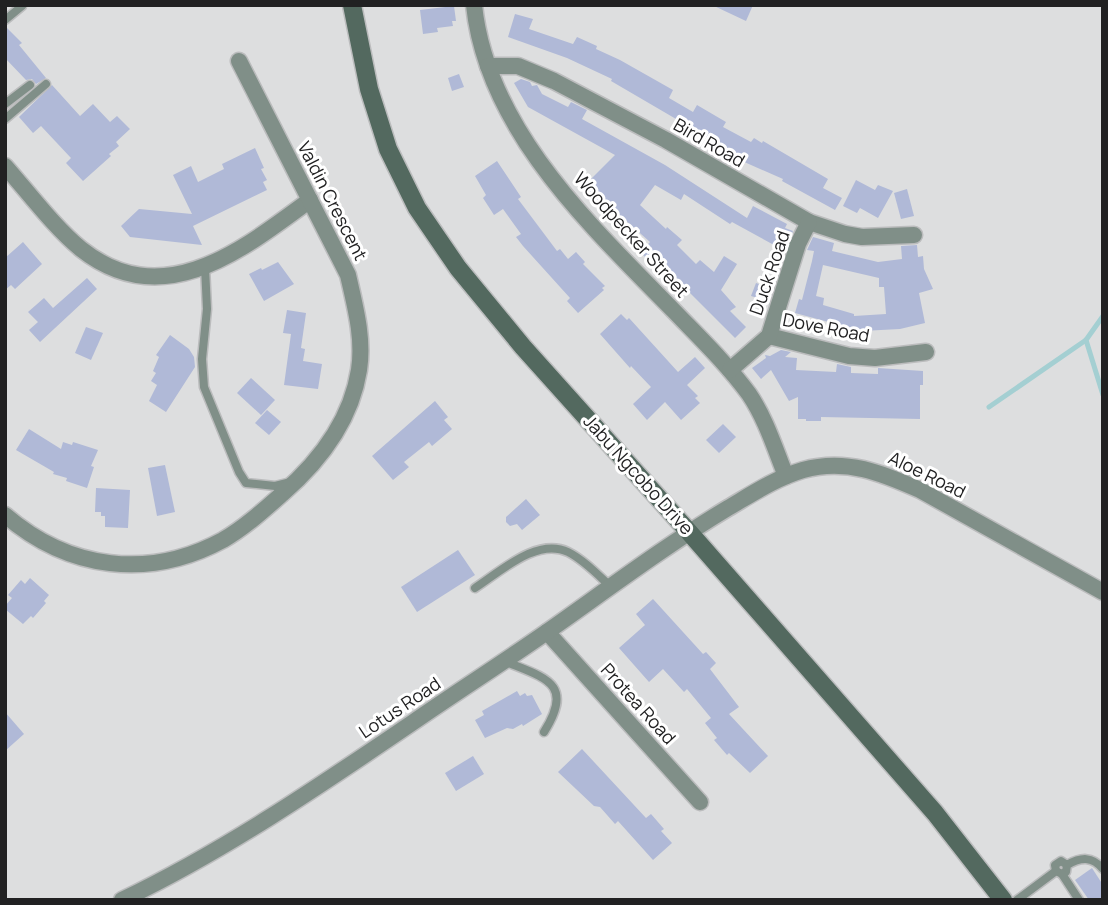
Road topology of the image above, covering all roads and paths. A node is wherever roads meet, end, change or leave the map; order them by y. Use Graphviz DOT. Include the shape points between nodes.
graph roads {
  1 [pos="352,5"];
  2 [pos="474,5"];
  3 [pos="22,6"];
  4 [pos="5,20"];
  5 [pos="239,61"];
  6 [pos="488,66"];
  7 [pos="46,84"];
  8 [pos="30,85"];
  9 [pos="5,104"];
  10 [pos="5,119"];
  11 [pos="5,166"];
  12 [pos="310,200"];
  13 [pos="809,222"];
  14 [pos="914,235"];
  15 [pos="205,267"];
  16 [pos="769,337"];
  17 [pos="926,352"];
  18 [pos="730,370"];
  19 [pos="786,476"];
  20 [pos="297,481"];
  21 [pos="5,515"];
  22 [pos="689,532"];
  23 [pos="611,587"];
  24 [pos="475,588"];
  25 [pos="1103,592"];
  26 [pos="547,632"];
  27 [pos="504,661"];
  28 [pos="544,732"];
  29 [pos="700,802"];
  30 [pos="1103,869"];
  31 [pos="1059,873"];
  32 [pos="122,900"];
  33 [pos="1003,900"];
  34 [pos="1017,900"];
  35 [pos="1079,900"];
  1 -- 22 [label="main road, Jabu Ngcobo Drive" via="388,149 417,208 458,268 523,347"];
  2 -- 6 [label="street, Woodpecker Street"];
  3 -- 4 [label="lane"];
  5 -- 12 [label="street, Valdin Crescent"];
  6 -- 13 [label="street, Bird Road" via="517,66 554,80"];
  6 -- 18 [label="street, Woodpecker Street" via="522,134 566,194"];
  7 -- 10 [label="lane"];
  8 -- 9 [label="lane"];
  11 -- 15 [label="street" via="79,247 117,270 166,276"];
  12 -- 15 [label="street" via="252,242"];
  12 -- 20 [label="street, Valdin Crescent" via="348,275 360,342 359,368 346,416"];
  13 -- 14 [label="street, Bird Road" via="862,237"];
  13 -- 16 [label="street, Duck Road"];
  15 -- 20 [label="lane" via="202,374 208,402 246,484 275,486"];
  16 -- 17 [label="street, Dove Road" via="849,356"];
  16 -- 18 [label="street, Dove Road"];
  18 -- 19 [label="street, Woodpecker Street" via="758,408"];
  19 -- 22 [label="street, Aloe Road"];
  19 -- 25 [label="street, Aloe Road" via="837,465 889,476"];
  20 -- 21 [label="street, Valdin Crescent" via="225,539 167,562 109,564 76,556 44,544"];
  22 -- 23 [label="street, Lotus Road"];
  22 -- 33 [label="main road, Jabu Ngcobo Drive" via="934,813"];
  23 -- 24 [label="lane" via="576,556 554,549 528,554"];
  23 -- 26 [label="street, Lotus Road"];
  26 -- 27 [label="street, Lotus Road"];
  26 -- 29 [label="street, Protea Road"];
  27 -- 28 [label="lane" via="542,677 556,691 557,708"];
  27 -- 32 [label="street, Lotus Road" via="311,792"];
  30 -- 31 [label="lane" via="1079,859 1057,862"];
  31 -- 34 [label="lane"];
  31 -- 35 [label="lane"];
}
